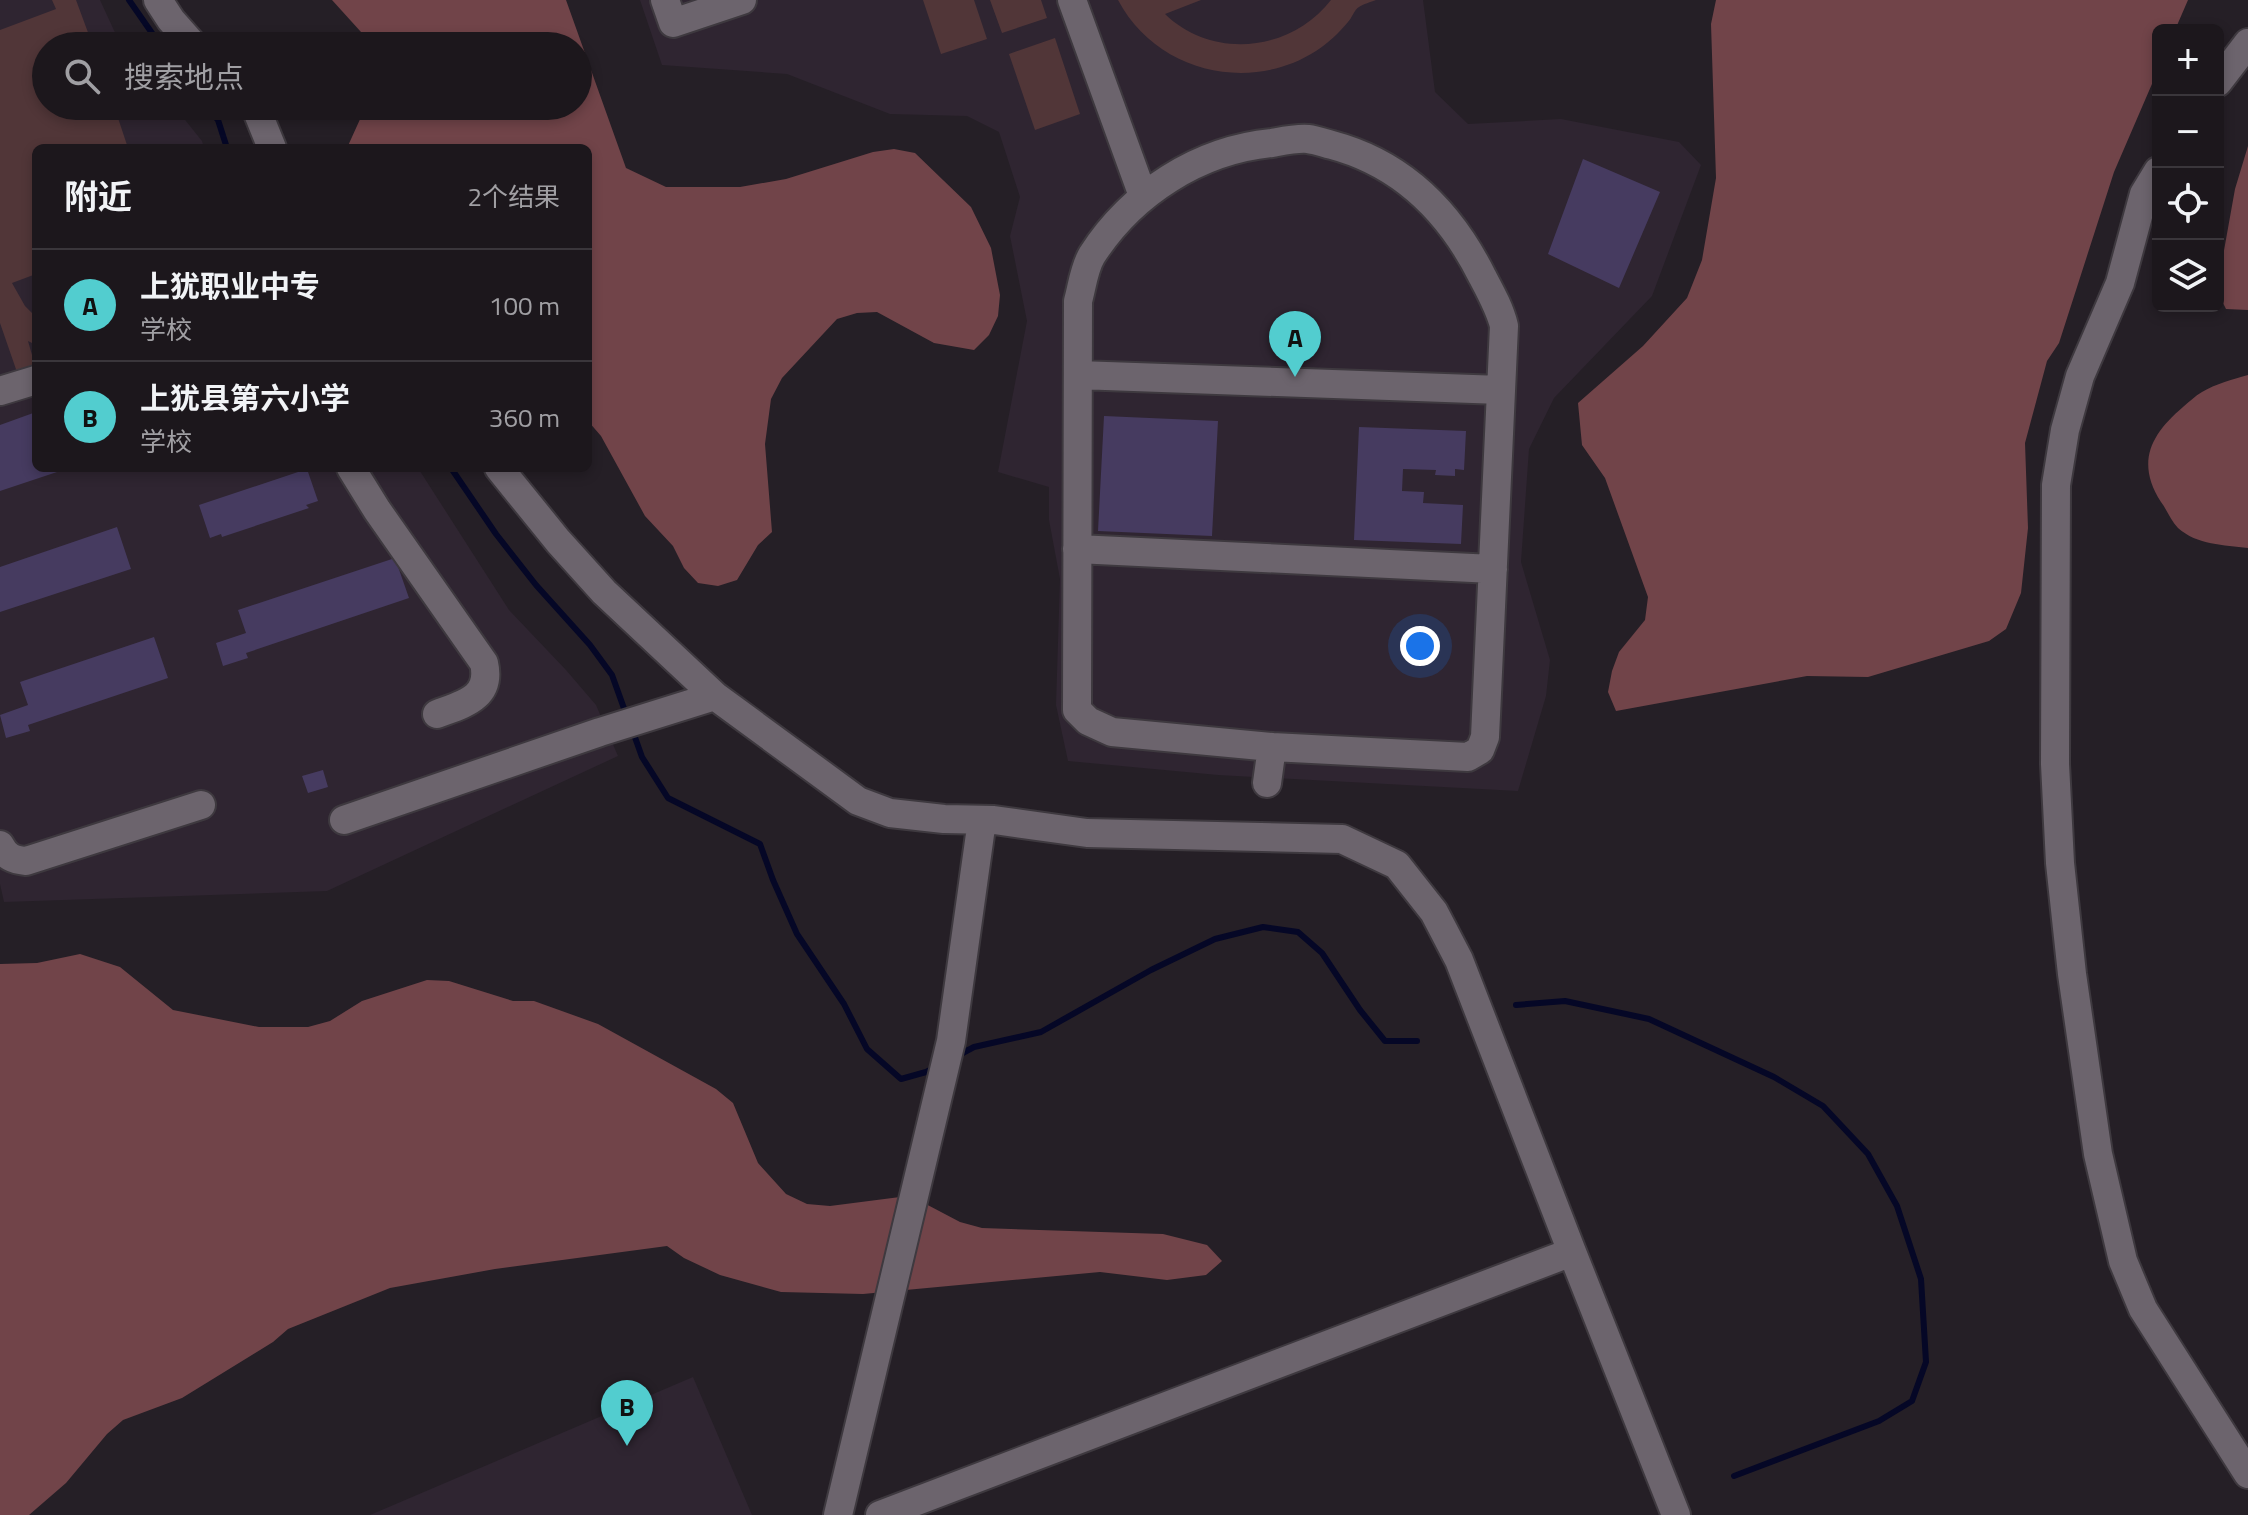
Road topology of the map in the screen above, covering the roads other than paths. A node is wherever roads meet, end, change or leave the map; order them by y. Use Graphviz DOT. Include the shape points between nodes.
graph roads {
  1 [pos="158,0"];
  2 [pos="665,0"];
  3 [pos="742,0"];
  4 [pos="1072,0"];
  5 [pos="182,32"];
  6 [pos="2248,43"];
  7 [pos="2224,74"];
  8 [pos="261,120"];
  9 [pos="270,144"];
  10 [pos="2152,181"];
  11 [pos="1143,196"];
  12 [pos="1078,375"];
  13 [pos="32,381"];
  14 [pos="1501,390"];
  15 [pos="0,391"];
  16 [pos="353,472"];
  17 [pos="502,472"];
  18 [pos="1077,549"];
  19 [pos="1493,569"];
  20 [pos="715,696"];
  21 [pos="437,714"];
  22 [pos="1272,747"];
  23 [pos="1267,783"];
  24 [pos="201,805"];
  25 [pos="344,820"];
  26 [pos="982,820"];
  27 [pos="0,845"];
  28 [pos="1572,1252"];
  29 [pos="2248,1474"];
  30 [pos="838,1515"];
  31 [pos="880,1515"];
  32 [pos="1676,1515"];
  1 -- 5 [label="street"];
  2 -- 3 [label="street" via="673,23"];
  4 -- 11 [label="street"];
  6 -- 7 [label="street"];
  8 -- 9 [label="street"];
  10 -- 29 [label="street" via="2120,283 2080,376 2056,485 2060,863 2098,1154 2123,1261 2143,1309"];
  11 -- 12 [label="street" via="1090,258 1078,301"];
  11 -- 14 [label="street" via="1187,167 1244,146 1307,139 1383,165 1422,192 1468,248 1501,313"];
  12 -- 14 [label="street"];
  12 -- 18 [label="street"];
  13 -- 15 [label="street"];
  14 -- 19 [label="street"];
  16 -- 21 [label="street" via="484,663 479,694"];
  17 -- 20 [label="street" via="604,592"];
  18 -- 19 [label="street"];
  18 -- 22 [label="street" via="1077,710 1112,732"];
  19 -- 22 [label="street" via="1485,737 1480,750 1468,757"];
  20 -- 25 [label="street"];
  20 -- 26 [label="street" via="858,801 890,813"];
  22 -- 23 [label="street"];
  24 -- 27 [label="street" via="26,861 15,860"];
  26 -- 28 [label="street" via="1087,833 1342,839 1397,865 1434,912 1459,960"];
  26 -- 30 [label="street" via="951,1041"];
  28 -- 31 [label="street"];
  28 -- 32 [label="street"];
}
